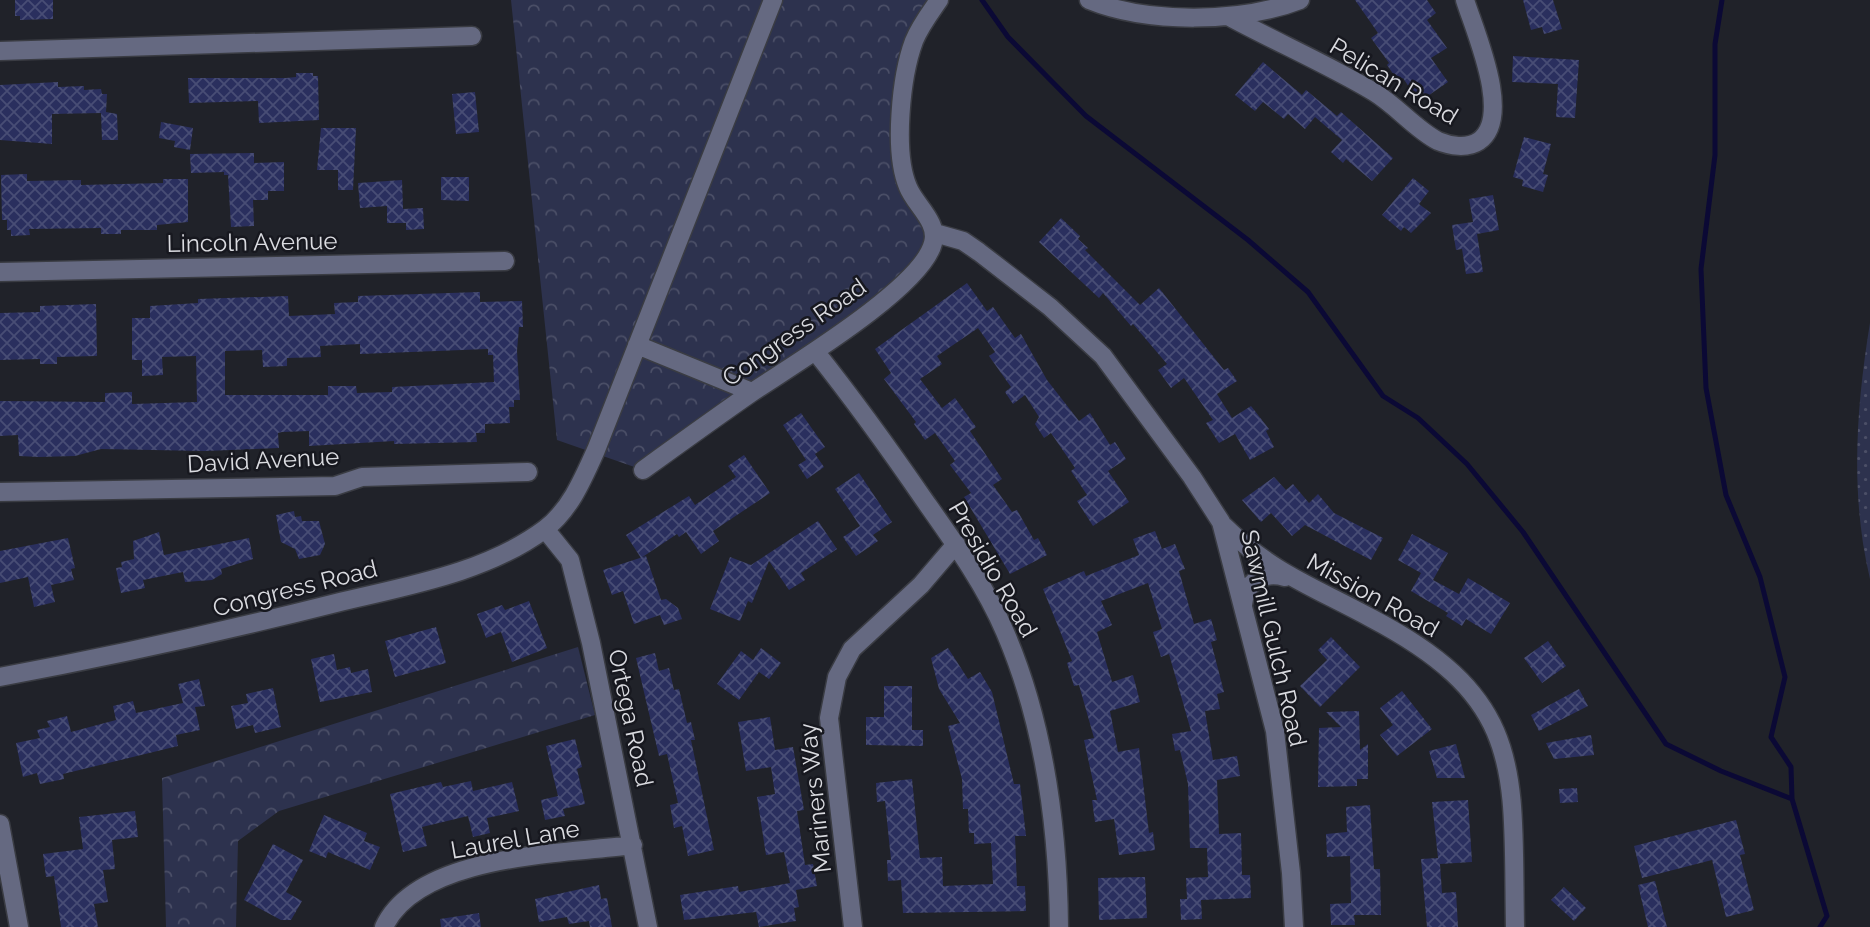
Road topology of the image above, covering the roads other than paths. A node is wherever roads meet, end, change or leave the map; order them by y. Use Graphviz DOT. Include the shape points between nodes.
graph roads {
  1 [pos="773,0"];
  2 [pos="939,0"];
  3 [pos="1089,0"];
  4 [pos="1300,0"];
  5 [pos="1465,0"];
  6 [pos="1227,16"];
  7 [pos="472,36"];
  8 [pos="0,51"];
  9 [pos="935,233"];
  10 [pos="505,261"];
  11 [pos="0,272"];
  12 [pos="636,345"];
  13 [pos="816,351"];
  14 [pos="752,393"];
  15 [pos="643,470"];
  16 [pos="528,472"];
  17 [pos="0,492"];
  18 [pos="1221,522"];
  19 [pos="545,528"];
  20 [pos="956,544"];
  21 [pos="1288,577"];
  22 [pos="1243,608"];
  23 [pos="0,677"];
  24 [pos="0,824"];
  25 [pos="633,845"];
  26 [pos="19,927"];
  27 [pos="384,927"];
  28 [pos="648,927"];
  29 [pos="853,927"];
  30 [pos="1059,927"];
  31 [pos="1294,927"];
  32 [pos="1515,927"];
  1 -- 12 [label="street, Congress Road"];
  2 -- 9 [label="street" via="913,42 901,145 908,187"];
  3 -- 6 [label="street" via="1127,12"];
  4 -- 6 [label="street" via="1265,13"];
  5 -- 6 [label="street, Pelican Road" via="1491,85 1489,128 1472,145 1437,140 1373,92"];
  7 -- 8 [label="street"];
  9 -- 13 [label="street, Congress Road" via="933,245 905,282"];
  9 -- 18 [label="street, Sawmill Gulch Road" via="979,251 1079,332 1126,386"];
  10 -- 11 [label="street, Lincoln Avenue"];
  12 -- 14 [label="street"];
  12 -- 19 [label="street, Congress Road" via="576,493"];
  13 -- 14 [label="street, Congress Road"];
  13 -- 20 [label="street, Presidio Road"];
  14 -- 15 [label="street, Congress Road"];
  16 -- 17 [label="street, David Avenue" via="362,477 335,486"];
  18 -- 21 [label="street, Mission Road" via="1252,552"];
  18 -- 22 [label="street, Sawmill Gulch Road"];
  19 -- 23 [label="street, Congress Road" via="522,544 433,580 226,631"];
  19 -- 25 [label="street, Ortega Road" via="570,560"];
  20 -- 29 [label="street, Mariners Way" via="921,586 852,649 837,677 829,718"];
  20 -- 30 [label="street, Presidio Road" via="1004,629 1020,668 1053,808"];
  21 -- 22 [label="street" via="1275,574 1256,580 1245,592"];
  21 -- 32 [label="street, Mission Road" via="1371,617 1444,663 1470,687 1495,725 1513,797"];
  22 -- 31 [label="street, Sawmill Gulch Road" via="1275,731"];
  24 -- 26 [label="street"];
  25 -- 27 [label="street, Laurel Lane" via="479,866 442,877 400,905"];
  25 -- 28 [label="street, Ortega Road"];
}
